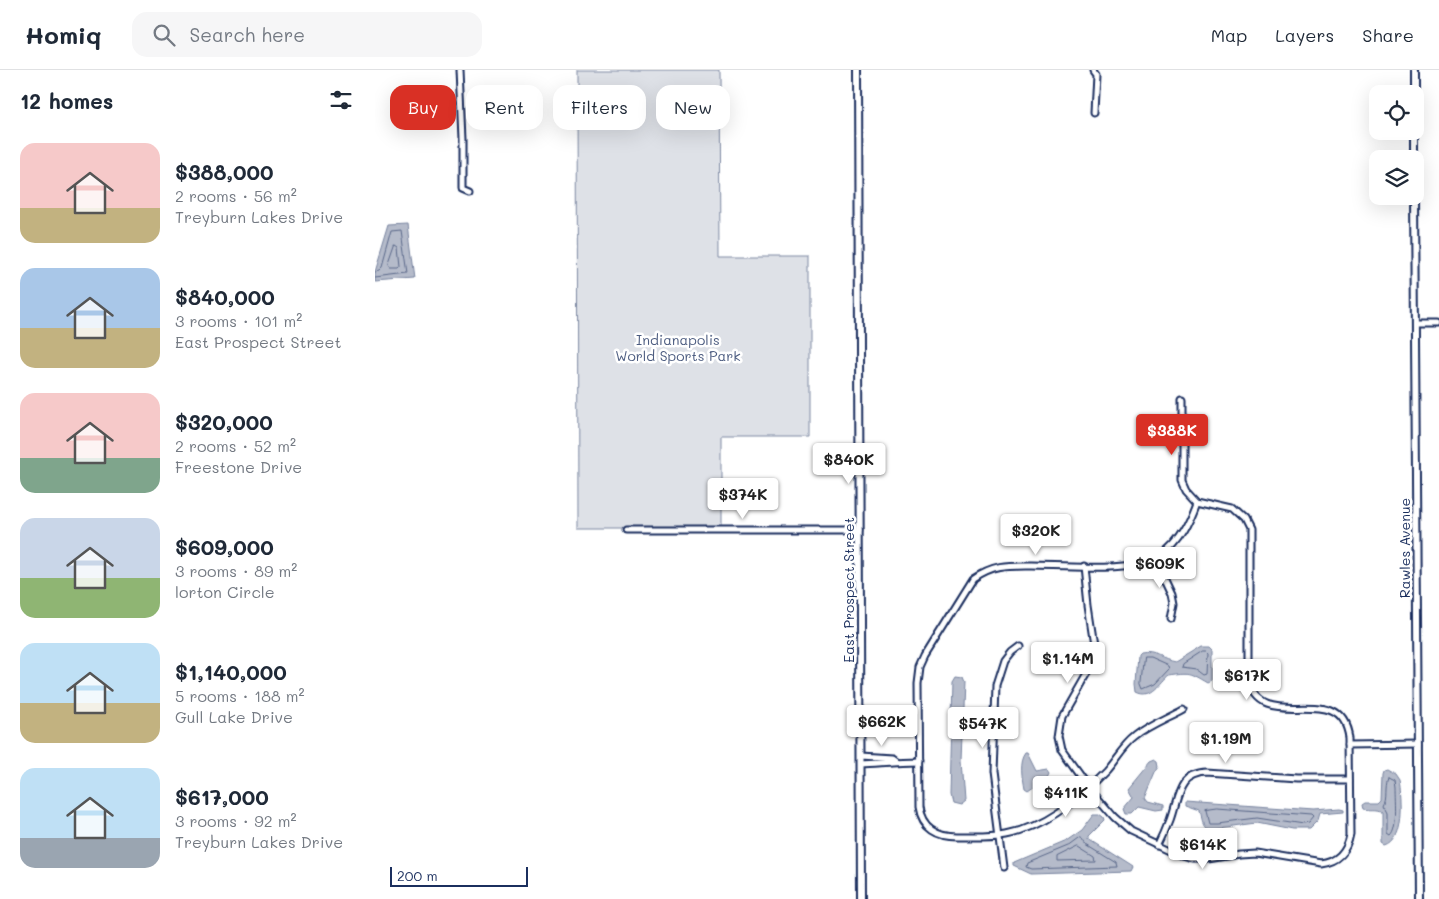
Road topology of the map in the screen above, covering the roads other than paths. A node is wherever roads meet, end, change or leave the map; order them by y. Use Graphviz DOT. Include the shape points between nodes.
graph roads {
  1 [pos="460,70"];
  2 [pos="858,70"];
  3 [pos="1093,70"];
  4 [pos="1414,70"];
  5 [pos="1414,85"];
  6 [pos="1095,113"];
  7 [pos="470,191"];
  8 [pos="1414,205"];
  9 [pos="1415,323"];
  10 [pos="1439,323"];
  11 [pos="1182,398"];
  12 [pos="1197,501"];
  13 [pos="626,530"];
  14 [pos="860,530"];
  15 [pos="1156,558"];
  16 [pos="1084,566"];
  17 [pos="1171,619"];
  18 [pos="1018,646"];
  19 [pos="1184,709"];
  20 [pos="1350,744"];
  21 [pos="1418,744"];
  22 [pos="861,756"];
  23 [pos="896,761"];
  24 [pos="919,762"];
  25 [pos="861,764"];
  26 [pos="1350,779"];
  27 [pos="1088,786"];
  28 [pos="999,835"];
  29 [pos="1159,845"];
  30 [pos="1004,868"];
  31 [pos="861,899"];
  32 [pos="1419,899"];
  1 -- 7 [label="street" via="463,188"];
  2 -- 14 [label="street, East Prospect Street"];
  3 -- 6 [label="street" via="1096,74"];
  4 -- 5 [label="street"];
  8 -- 9 [label="street, Rawles Avenue"];
  9 -- 10 [label="street"];
  9 -- 21 [label="street, Rawles Avenue"];
  11 -- 12 [label="street" via="1182,480"];
  12 -- 15 [label="street" via="1180,536"];
  12 -- 20 [label="street" via="1232,509 1248,528 1249,679 1255,694 1273,706 1321,707 1334,712 1346,724"];
  13 -- 14 [label="street"];
  14 -- 22 [label="street, East Prospect Street"];
  15 -- 16 [label="street" via="1125,566"];
  15 -- 17 [label="street" via="1172,593"];
  16 -- 24 [label="street" via="1002,566 973,578 925,656 921,668 918,683"];
  16 -- 27 [label="street" via="1095,651 1062,716 1059,736 1062,750"];
  18 -- 28 [label="street" via="1003,661 995,685 992,774"];
  19 -- 27 [label="street" via="1135,736"];
  20 -- 21 [label="street"];
  20 -- 26 [label="street"];
  21 -- 32 [label="street, Rawles Avenue"];
  22 -- 23 [label="street"];
  22 -- 25 [label="street, East Prospect Street"];
  23 -- 24 [label="street"];
  23 -- 25 [label="street"];
  24 -- 28 [label="street" via="919,807 925,823 945,835"];
  25 -- 31 [label="street, East Prospect Street"];
  26 -- 29 [label="street" via="1195,775 1178,792"];
  26 -- 29 [label="street" via="1350,838 1341,856 1331,862 1321,864 1251,853 1199,859"];
  27 -- 28 [label="street" via="1047,819 1029,828"];
  27 -- 29 [label="street" via="1125,826"];
  28 -- 30 [label="street"];
}
